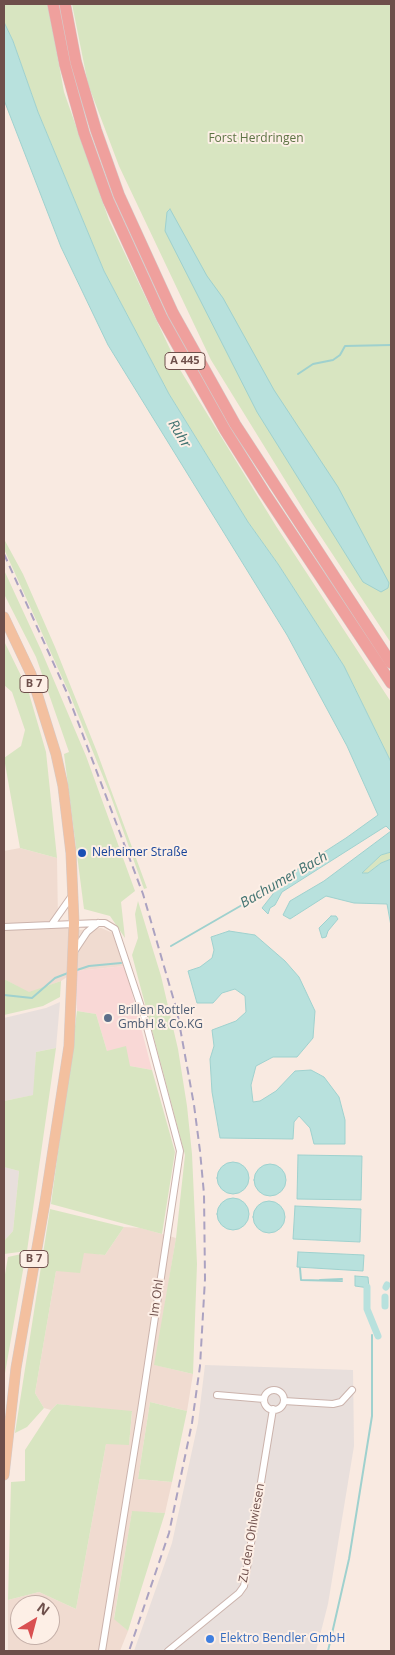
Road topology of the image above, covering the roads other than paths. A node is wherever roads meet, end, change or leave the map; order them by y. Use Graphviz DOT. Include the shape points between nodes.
graph roads {
  1 [pos="53,4"];
  2 [pos="65,4"];
  3 [pos="4,617"];
  4 [pos="391,663"];
  5 [pos="391,683"];
  6 [pos="73,894"];
  7 [pos="74,923"];
  8 [pos="98,923"];
  9 [pos="52,924"];
  10 [pos="4,928"];
  11 [pos="73,954"];
  12 [pos="352,1390"];
  13 [pos="217,1395"];
  14 [pos="264,1399"];
  15 [pos="284,1401"];
  16 [pos="273,1410"];
  17 [pos="7,1418"];
  18 [pos="5,1442"];
  19 [pos="4,1474"];
  20 [pos="102,1651"];
  21 [pos="168,1651"];
  1 -- 5 [label="highway, A 445" via="65,65 84,133 108,200 162,318 235,446"];
  2 -- 4 [label="highway, A 445" via="76,62 96,130 132,226 173,313 235,424"];
  3 -- 6 [label="main road, B 7" via="44,709 56,754 67,819"];
  6 -- 7 [label="main road, B 7"];
  6 -- 9 [label="street"];
  7 -- 8 [label="street"];
  7 -- 9 [label="street"];
  7 -- 11 [label="main road, B 7"];
  8 -- 11 [label="street" via="80,940"];
  8 -- 20 [label="street, Im Ohl" via="116,929 124,950 180,1151"];
  9 -- 10 [label="street"];
  11 -- 17 [label="main road, B 7" via="68,1046"];
  12 -- 15 [label="street" via="341,1402 333,1404"];
  13 -- 14 [label="street"];
  14 -- 15 [label="street" via="266,1393 275,1390 282,1394"];
  14 -- 16 [label="street"];
  15 -- 16 [label="street"];
  16 -- 21 [label="street, Zu den Ohlwiesen" via="244,1586"];
  17 -- 18 [label="main road, B 7"];
  18 -- 19 [label="main road, B 7"];
}
